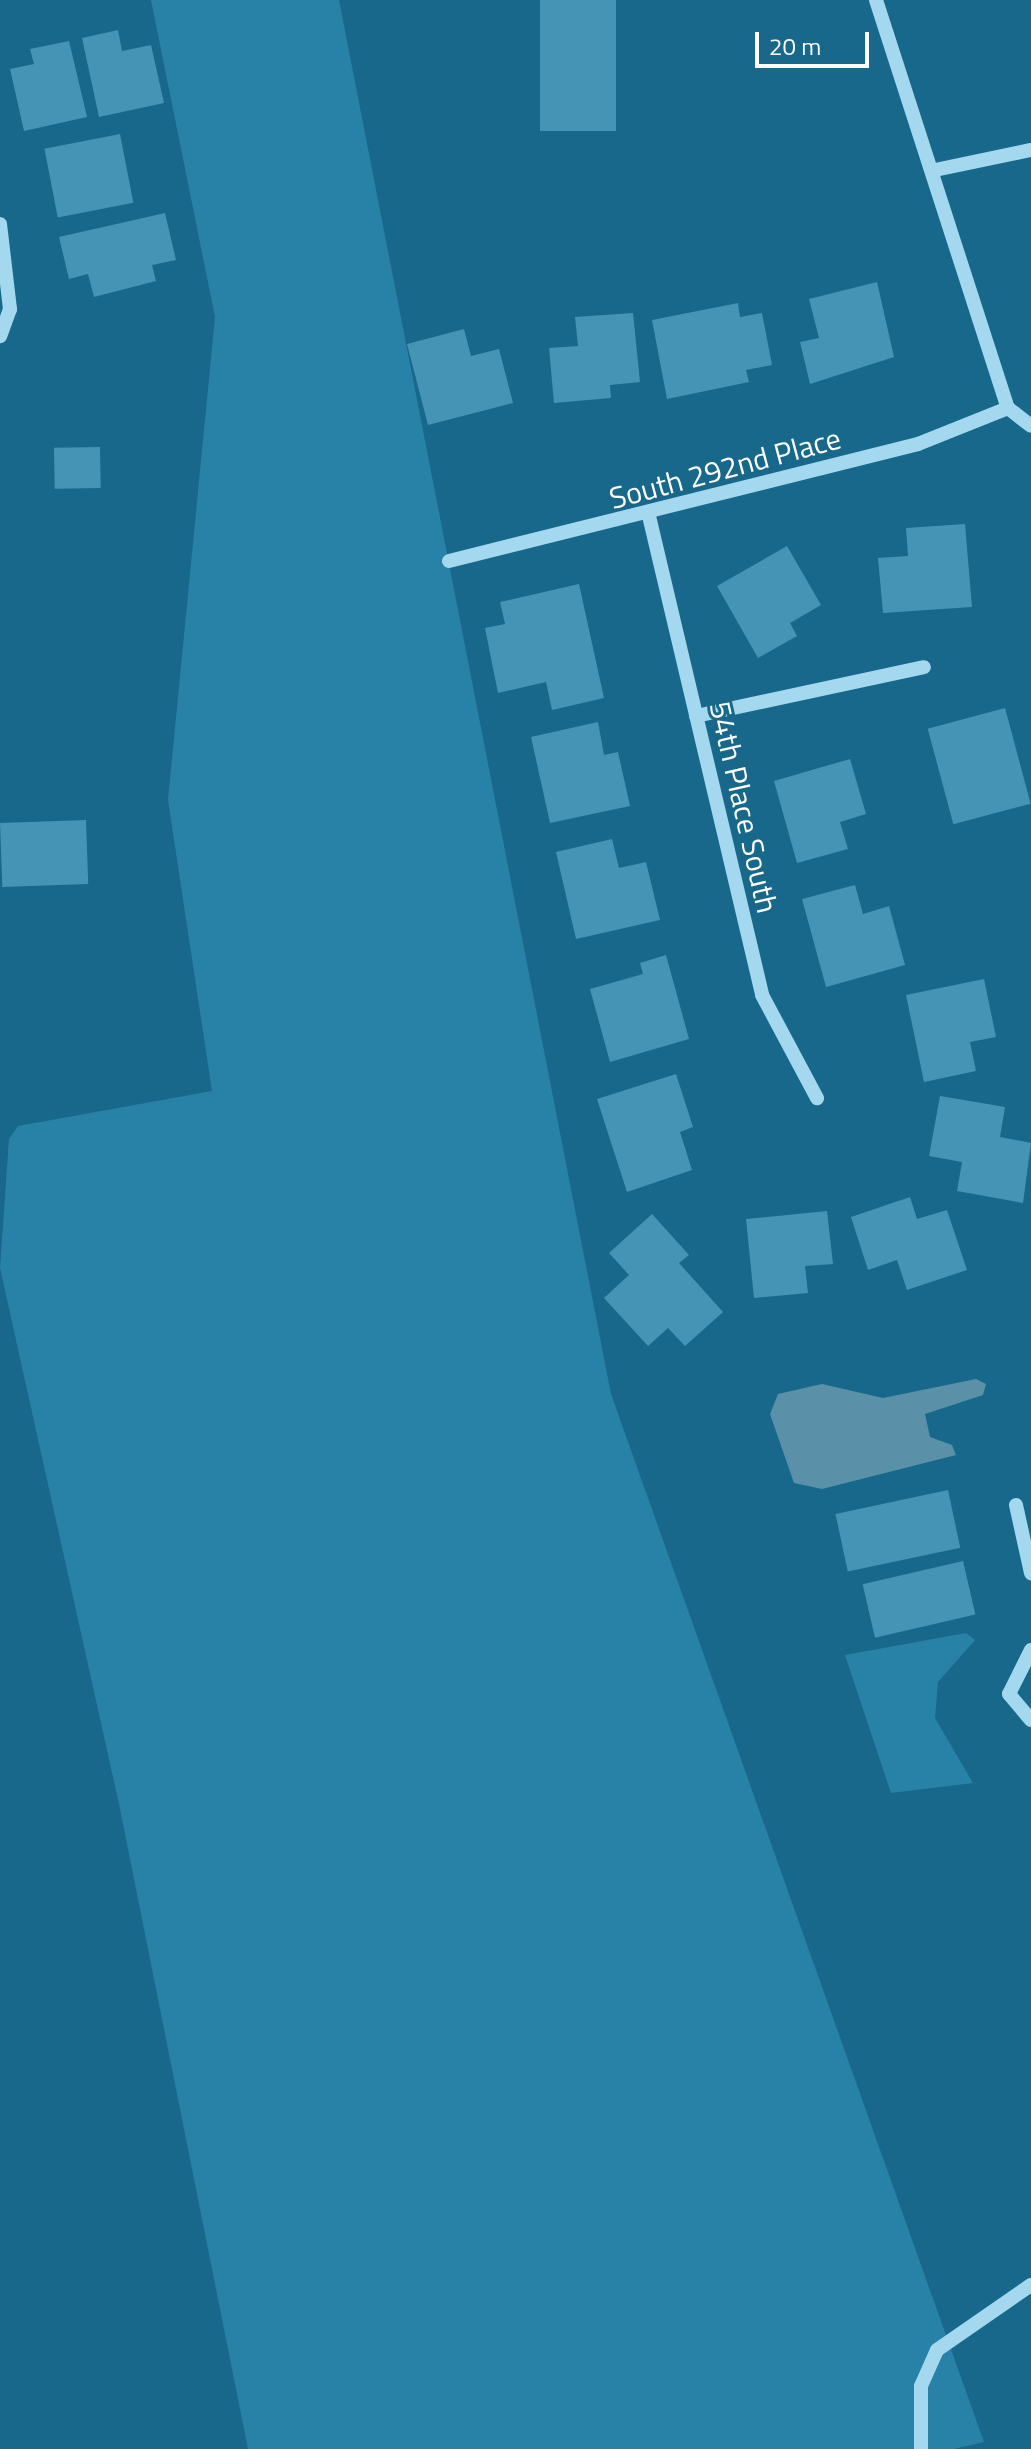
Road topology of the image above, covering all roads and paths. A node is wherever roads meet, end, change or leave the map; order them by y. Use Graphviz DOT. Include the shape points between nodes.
graph roads {
  1 [pos="876,0"];
  2 [pos="1031,150"];
  3 [pos="935,170"];
  4 [pos="0,224"];
  5 [pos="0,336"];
  6 [pos="1008,408"];
  7 [pos="1031,426"];
  8 [pos="649,516"];
  9 [pos="449,561"];
  10 [pos="924,667"];
  11 [pos="696,716"];
  12 [pos="817,1098"];
  13 [pos="1016,1505"];
  14 [pos="1031,1573"];
  15 [pos="1031,1650"];
  16 [pos="1031,1720"];
  17 [pos="1031,2285"];
  18 [pos="921,2449"];
  1 -- 3 [label="street"];
  2 -- 3 [label="street"];
  3 -- 6 [label="street"];
  4 -- 5 [label="street" via="10,309"];
  6 -- 7 [label="street"];
  6 -- 8 [label="street, South 292nd Place" via="918,444"];
  8 -- 9 [label="street, South 292nd Place"];
  8 -- 11 [label="street, 54th Place South"];
  10 -- 11 [label="street"];
  11 -- 12 [label="street, 54th Place South" via="762,995"];
  13 -- 14 [label="street"];
  15 -- 16 [label="street" via="1009,1694"];
  17 -- 18 [label="street" via="937,2350 921,2386"];
}
